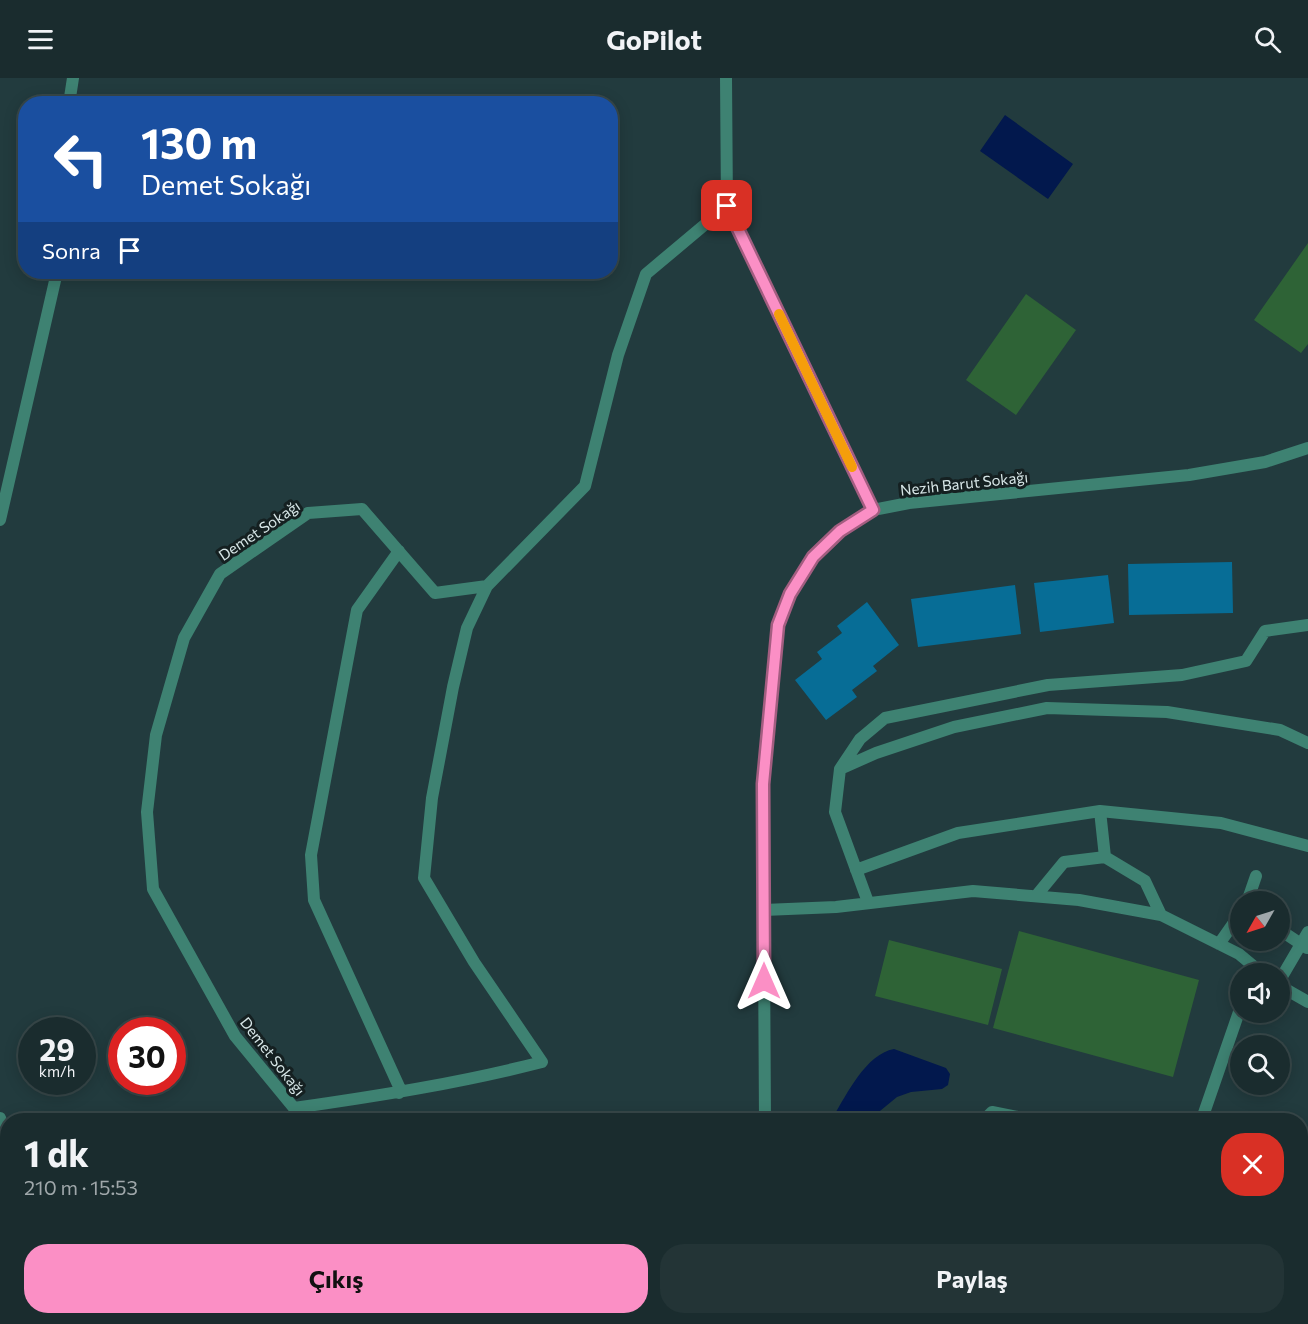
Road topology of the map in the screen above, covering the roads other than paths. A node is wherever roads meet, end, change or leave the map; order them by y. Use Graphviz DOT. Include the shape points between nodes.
graph roads {
  1 [pos="73,78"];
  2 [pos="726,78"];
  3 [pos="70,96"];
  4 [pos="727,206"];
  5 [pos="55,279"];
  6 [pos="1308,448"];
  7 [pos="873,510"];
  8 [pos="0,520"];
  9 [pos="399,551"];
  10 [pos="487,586"];
  11 [pos="1308,624"];
  12 [pos="1308,743"];
  13 [pos="840,769"];
  14 [pos="1100,811"];
  15 [pos="1308,846"];
  16 [pos="1105,857"];
  17 [pos="856,870"];
  18 [pos="1256,876"];
  19 [pos="1251,891"];
  20 [pos="1036,896"];
  21 [pos="868,902"];
  22 [pos="764,910"];
  23 [pos="1161,915"];
  24 [pos="1230,928"];
  25 [pos="1308,932"];
  26 [pos="1290,936"];
  27 [pos="1219,944"];
  28 [pos="1305,946"];
  29 [pos="1250,963"];
  30 [pos="1290,966"];
  31 [pos="1290,992"];
  32 [pos="1308,1002"];
  33 [pos="1235,1023"];
  34 [pos="399,1093"];
  35 [pos="765,1113"];
  36 [pos="1204,1113"];
  1 -- 3 [label="street"];
  2 -- 4 [label="street"];
  4 -- 7 [label="street"];
  4 -- 10 [label="street, Demet Sokağı" via="646,274 618,355 585,486"];
  5 -- 8 [label="street"];
  6 -- 7 [label="street, Nezih Barut Sokağı" via="1265,462 1189,475"];
  7 -- 22 [label="street, Nezih Barut Sokağı" via="840,531 813,557 790,594 778,625 763,784"];
  9 -- 10 [label="street, Demet Sokağı" via="435,592"];
  9 -- 34 [label="street" via="357,610 311,855 314,900"];
  9 -- 34 [label="street, Demet Sokağı" via="362,509 308,513 220,574 184,638 156,735 147,812 153,889 235,1036 294,1108"];
  10 -- 34 [label="street, Demet Sokağı" via="467,628 453,687 432,798 424,878 474,962 542,1062"];
  11 -- 13 [label="street" via="1266,632 1246,661 1182,675 1048,684 885,718 860,738"];
  12 -- 13 [label="street" via="1280,730 1167,712 1047,708 954,727"];
  13 -- 17 [label="street" via="835,812"];
  14 -- 15 [label="street" via="1221,823"];
  14 -- 16 [label="street"];
  14 -- 17 [label="street" via="958,832"];
  16 -- 20 [label="street" via="1064,862"];
  16 -- 23 [label="street" via="1145,881"];
  17 -- 21 [label="street"];
  18 -- 19 [label="street"];
  20 -- 21 [label="street" via="973,891"];
  20 -- 23 [label="street"];
  21 -- 22 [label="street"];
  22 -- 35 [label="street, Nezih Barut Sokağı"];
  23 -- 27 [label="street"];
  24 -- 27 [label="street"];
  25 -- 28 [label="street"];
  26 -- 28 [label="street"];
  27 -- 29 [label="street"];
  28 -- 30 [label="street"];
  31 -- 32 [label="street"];
  33 -- 36 [label="street"];
}
